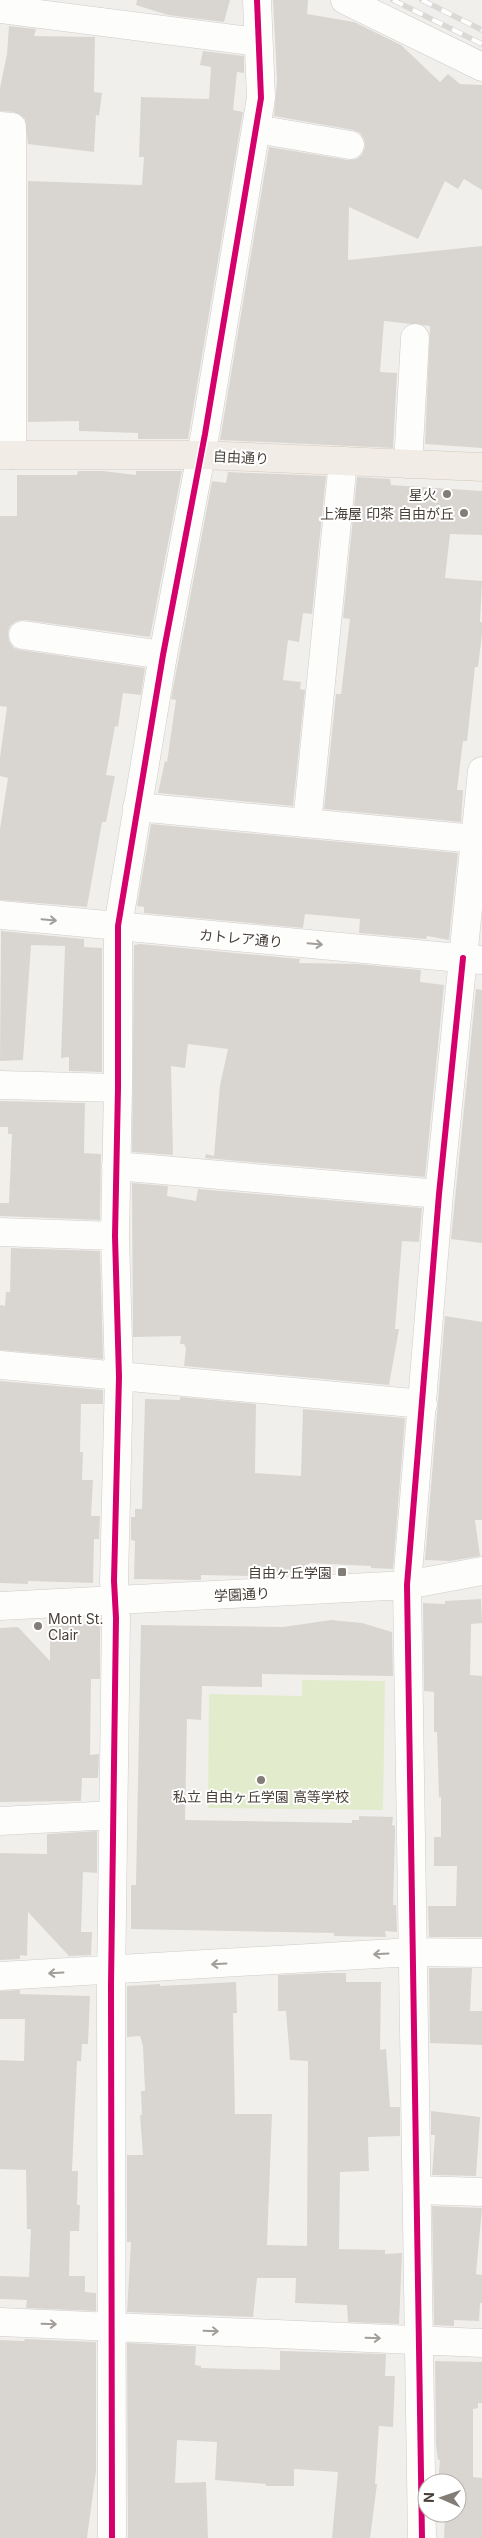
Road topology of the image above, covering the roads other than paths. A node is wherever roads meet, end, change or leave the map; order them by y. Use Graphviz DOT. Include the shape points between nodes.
graph roads {
  1 [pos="257,0"];
  2 [pos="344,0"];
  3 [pos="0,9"];
  4 [pos="258,42"];
  5 [pos="482,68"];
  6 [pos="0,126"];
  7 [pos="256,129"];
  8 [pos="350,146"];
  9 [pos="415,338"];
  10 [pos="6,455"];
  11 [pos="201,455"];
  12 [pos="343,461"];
  13 [pos="408,464"];
  14 [pos="482,467"];
  15 [pos="23,635"];
  16 [pos="163,655"];
  17 [pos="482,770"];
  18 [pos="138,807"];
  19 [pos="307,823"];
  20 [pos="475,840"];
  21 [pos="0,915"];
  22 [pos="118,926"];
  23 [pos="473,959"];
  24 [pos="0,1086"];
  25 [pos="118,1088"];
  26 [pos="116,1166"];
  27 [pos="439,1194"];
  28 [pos="0,1232"];
  29 [pos="115,1236"];
  30 [pos="0,1365"];
  31 [pos="119,1377"];
  32 [pos="423,1404"];
  33 [pos="482,1571"];
  34 [pos="407,1585"];
  35 [pos="115,1600"];
  36 [pos="0,1606"];
  37 [pos="113,1815"];
  38 [pos="0,1821"];
  39 [pos="412,1952"];
  40 [pos="482,1953"];
  41 [pos="111,1970"];
  42 [pos="0,1976"];
  43 [pos="417,2190"];
  44 [pos="482,2192"];
  45 [pos="0,2322"];
  46 [pos="111,2327"];
  47 [pos="420,2340"];
  48 [pos="482,2343"];
  49 [pos="112,2538"];
  50 [pos="422,2538"];
  1 -- 4 [label="street"];
  2 -- 5 [label="street"];
  3 -- 4 [label="street"];
  4 -- 7 [label="street" via="261,98"];
  6 -- 10 [label="street" via="12,127"];
  7 -- 8 [label="street"];
  7 -- 11 [label="street"];
  9 -- 13 [label="street"];
  10 -- 11 [label="main road, 自由通り"];
  11 -- 12 [label="main road, 自由通り"];
  11 -- 16 [label="street"];
  12 -- 13 [label="main road, 自由通り"];
  12 -- 19 [label="street"];
  13 -- 14 [label="main road, 自由通り"];
  15 -- 16 [label="street"];
  16 -- 18 [label="street"];
  17 -- 20 [label="street"];
  18 -- 19 [label="street"];
  18 -- 22 [label="street"];
  19 -- 20 [label="street"];
  20 -- 23 [label="street"];
  21 -- 22 [label="street, カトレア通り, one-way"];
  22 -- 23 [label="street, カトレア通り, one-way"];
  22 -- 25 [label="street"];
  23 -- 27 [label="street"];
  24 -- 25 [label="street"];
  25 -- 26 [label="street"];
  26 -- 27 [label="street"];
  26 -- 29 [label="street"];
  27 -- 32 [label="street"];
  28 -- 29 [label="street"];
  29 -- 31 [label="street"];
  30 -- 31 [label="street"];
  31 -- 32 [label="street"];
  31 -- 35 [label="street"];
  32 -- 34 [label="street"];
  33 -- 34 [label="street, 学園通り"];
  34 -- 35 [label="street, 学園通り"];
  34 -- 39 [label="street"];
  35 -- 36 [label="street, 学園通り"];
  35 -- 37 [label="street"];
  37 -- 38 [label="street"];
  37 -- 41 [label="street"];
  39 -- 40 [label="street"];
  39 -- 41 [label="street, one-way"];
  39 -- 43 [label="street"];
  41 -- 42 [label="street, one-way"];
  41 -- 46 [label="street"];
  43 -- 44 [label="street"];
  43 -- 47 [label="street"];
  45 -- 46 [label="street, one-way"];
  46 -- 47 [label="street, one-way"];
  46 -- 49 [label="street"];
  47 -- 48 [label="street"];
  47 -- 50 [label="street"];
}
